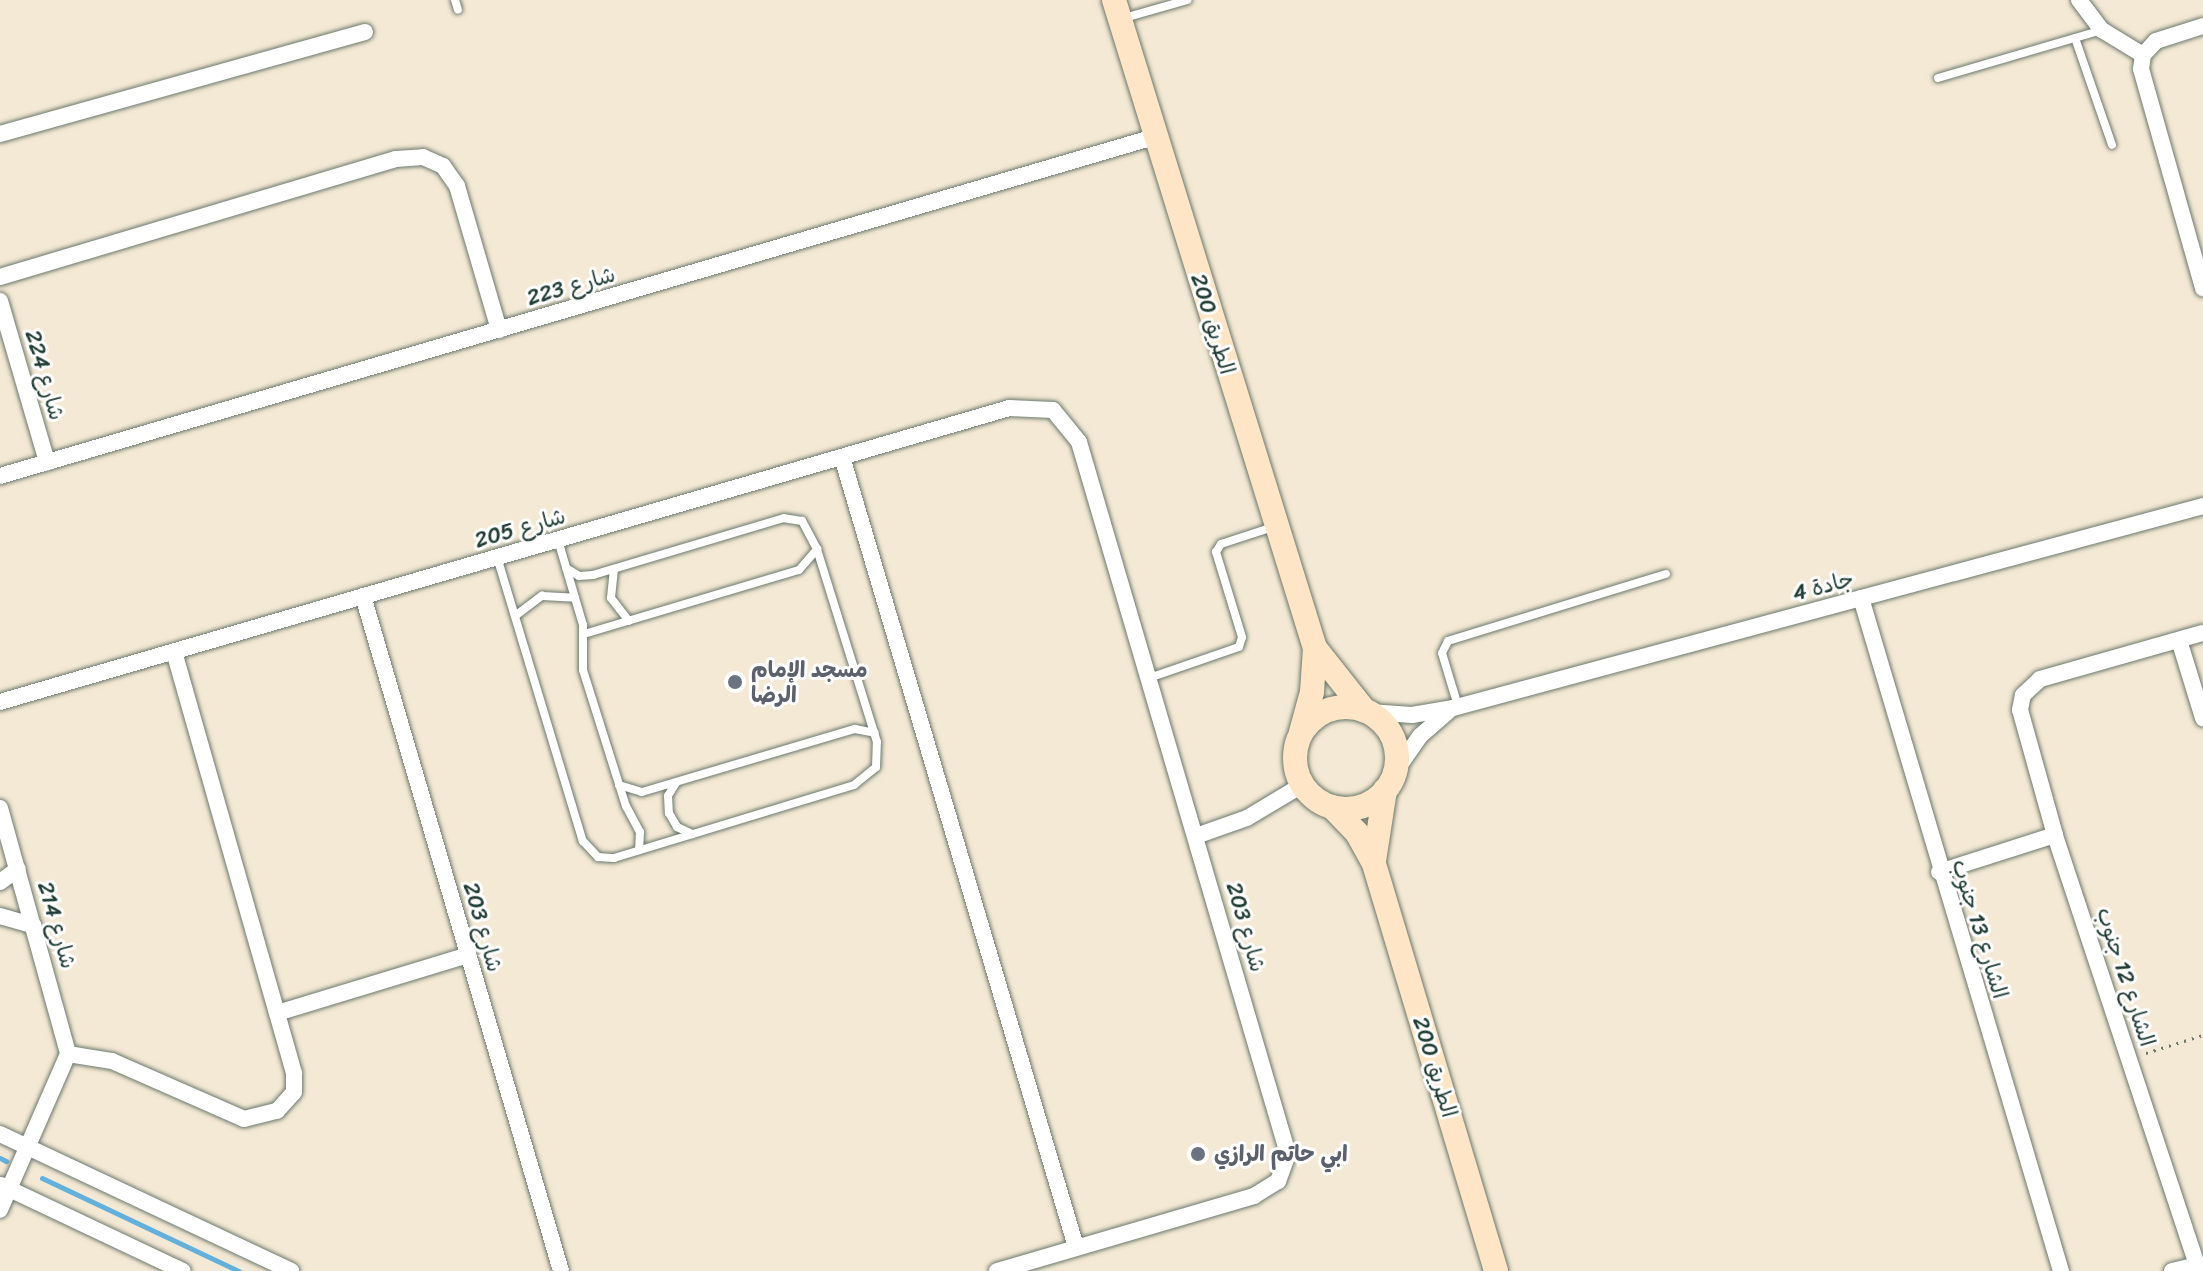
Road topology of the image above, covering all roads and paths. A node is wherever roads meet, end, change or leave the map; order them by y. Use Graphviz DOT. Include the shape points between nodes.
graph roads {
  1 [pos="1187,0"];
  2 [pos="2079,0"];
  3 [pos="1116,10"];
  4 [pos="2203,26"];
  5 [pos="2102,30"];
  6 [pos="365,32"];
  7 [pos="2075,38"];
  8 [pos="2143,55"];
  9 [pos="1938,78"];
  10 [pos="0,134"];
  11 [pos="1154,137"];
  12 [pos="2112,145"];
  13 [pos="0,277"];
  14 [pos="2203,288"];
  15 [pos="0,301"];
  16 [pos="499,330"];
  17 [pos="1053,410"];
  18 [pos="842,457"];
  19 [pos="47,462"];
  20 [pos="0,476"];
  21 [pos="2203,506"];
  22 [pos="1276,526"];
  23 [pos="558,540"];
  24 [pos="817,549"];
  25 [pos="497,557"];
  26 [pos="566,568"];
  27 [pos="614,569"];
  28 [pos="1666,574"];
  29 [pos="363,596"];
  30 [pos="575,598"];
  31 [pos="1861,598"];
  32 [pos="515,616"];
  33 [pos="629,621"];
  34 [pos="2203,633"];
  35 [pos="584,634"];
  36 [pos="2179,640"];
  37 [pos="1315,648"];
  38 [pos="174,652"];
  39 [pos="1148,678"];
  40 [pos="0,702"];
  41 [pos="1456,707"];
  42 [pos="1367,712"];
  43 [pos="2203,718"];
  44 [pos="875,733"];
  45 [pos="1300,736"];
  46 [pos="1390,781"];
  47 [pos="677,783"];
  48 [pos="619,784"];
  49 [pos="1302,785"];
  50 [pos="1332,807"];
  51 [pos="0,808"];
  52 [pos="692,834"];
  53 [pos="2055,835"];
  54 [pos="1196,836"];
  55 [pos="639,850"];
  56 [pos="1374,864"];
  57 [pos="18,869"];
  58 [pos="1939,872"];
  59 [pos="0,882"];
  60 [pos="0,916"];
  61 [pos="34,926"];
  62 [pos="468,955"];
  63 [pos="277,1013"];
  64 [pos="2203,1035"];
  65 [pos="68,1054"];
  66 [pos="2130,1058"];
  67 [pos="0,1134"];
  68 [pos="30,1148"];
  69 [pos="5,1187"];
  70 [pos="0,1210"];
  71 [pos="1076,1247"];
  72 [pos="2198,1268"];
  73 [pos="183,1271"];
  74 [pos="291,1271"];
  75 [pos="561,1271"];
  76 [pos="997,1271"];
  77 [pos="1496,1271"];
  78 [pos="2061,1271"];
  79 [pos="2172,1271"];
  1 -- 3 [label="lane"];
  2 -- 5 [label="street"];
  3 -- 11 [label="main road, الطريق 200"];
  4 -- 8 [label="street" via="2162,38"];
  5 -- 7 [label="lane"];
  5 -- 8 [label="street"];
  6 -- 10 [label="street"];
  7 -- 9 [label="lane"];
  7 -- 12 [label="lane"];
  8 -- 14 [label="street" via="2142,77"];
  11 -- 16 [label="street, شارع 223"];
  11 -- 22 [label="main road, الطريق 200"];
  13 -- 16 [label="street" via="396,159 423,157 443,166 457,186"];
  15 -- 19 [label="street, شارع 224"];
  16 -- 19 [label="street, شارع 223"];
  17 -- 18 [label="street, شارع 205" via="1016,407"];
  17 -- 39 [label="street, شارع 203" via="1079,442"];
  18 -- 23 [label="street, شارع 205"];
  18 -- 71 [label="street"];
  19 -- 20 [label="street, شارع 223"];
  21 -- 31 [label="street, جادة 4"];
  22 -- 37 [label="main road, الطريق 200"];
  22 -- 39 [label="lane" via="1218,547 1242,637 1239,647"];
  23 -- 25 [label="street, شارع 205"];
  23 -- 26 [label="lane"];
  24 -- 27 [label="lane" via="806,525 784,518"];
  24 -- 33 [label="lane" via="799,570"];
  24 -- 44 [label="lane"];
  25 -- 29 [label="street, شارع 205"];
  25 -- 32 [label="lane"];
  26 -- 27 [label="lane" via="586,576"];
  26 -- 30 [label="lane"];
  27 -- 33 [label="lane" via="611,598"];
  28 -- 41 [label="lane" via="1448,641 1442,653"];
  29 -- 38 [label="street, شارع 205"];
  29 -- 62 [label="street, شارع 203"];
  30 -- 32 [label="lane" via="542,596"];
  30 -- 35 [label="lane"];
  31 -- 41 [label="street, جادة 4"];
  31 -- 58 [label="street, الشارع 13 جنوب"];
  32 -- 55 [label="lane" via="583,841 592,854 605,859"];
  33 -- 35 [label="lane"];
  34 -- 36 [label="street"];
  35 -- 48 [label="lane" via="583,670"];
  36 -- 43 [label="street"];
  36 -- 53 [label="street, الشارع 12 جنوب" via="2040,679 2023,695 2021,718"];
  37 -- 42 [label="main road, الطريق 200"];
  37 -- 45 [label="main road, الطريق 200" via="1312,692"];
  38 -- 40 [label="street, شارع 205"];
  38 -- 63 [label="street"];
  39 -- 54 [label="street, شارع 203"];
  41 -- 42 [label="street, جادة 4" via="1412,715"];
  41 -- 46 [label="street, جادة 4" via="1420,736"];
  42 -- 45 [label="main road" via="1331,709"];
  42 -- 46 [label="main road" via="1393,737"];
  44 -- 47 [label="lane" via="855,729"];
  44 -- 52 [label="lane" via="879,759 862,781"];
  45 -- 49 [label="main road" via="1295,760"];
  46 -- 50 [label="main road" via="1355,808"];
  46 -- 56 [label="main road, الطريق 200"];
  47 -- 48 [label="lane" via="642,792"];
  47 -- 52 [label="lane" via="668,796 669,813 677,827"];
  48 -- 55 [label="lane" via="640,832"];
  49 -- 50 [label="main road"];
  49 -- 54 [label="street" via="1247,818"];
  50 -- 56 [label="main road, الطريق 200" via="1357,833"];
  51 -- 57 [label="street, شارع 214"];
  52 -- 55 [label="lane"];
  53 -- 58 [label="street"];
  53 -- 66 [label="street, الشارع 12 جنوب"];
  54 -- 71 [label="street, شارع 203" via="1285,1140 1285,1167 1278,1181 1254,1196"];
  56 -- 77 [label="main road, الطريق 200"];
  57 -- 59 [label="street"];
  57 -- 61 [label="street, شارع 214"];
  58 -- 78 [label="street, الشارع 13 جنوب"];
  60 -- 61 [label="street"];
  61 -- 65 [label="street, شارع 214"];
  62 -- 63 [label="street"];
  62 -- 75 [label="street, شارع 203"];
  63 -- 65 [label="street" via="295,1086 284,1106 255,1118 233,1117 98,1056"];
  64 -- 66 [label="path"];
  65 -- 68 [label="street"];
  66 -- 72 [label="street, الشارع 12 جنوب"];
  67 -- 68 [label="street"];
  68 -- 69 [label="street"];
  68 -- 74 [label="street"];
  69 -- 70 [label="street"];
  69 -- 73 [label="street"];
  71 -- 76 [label="street, شارع 203"];
  72 -- 79 [label="street"];
}
